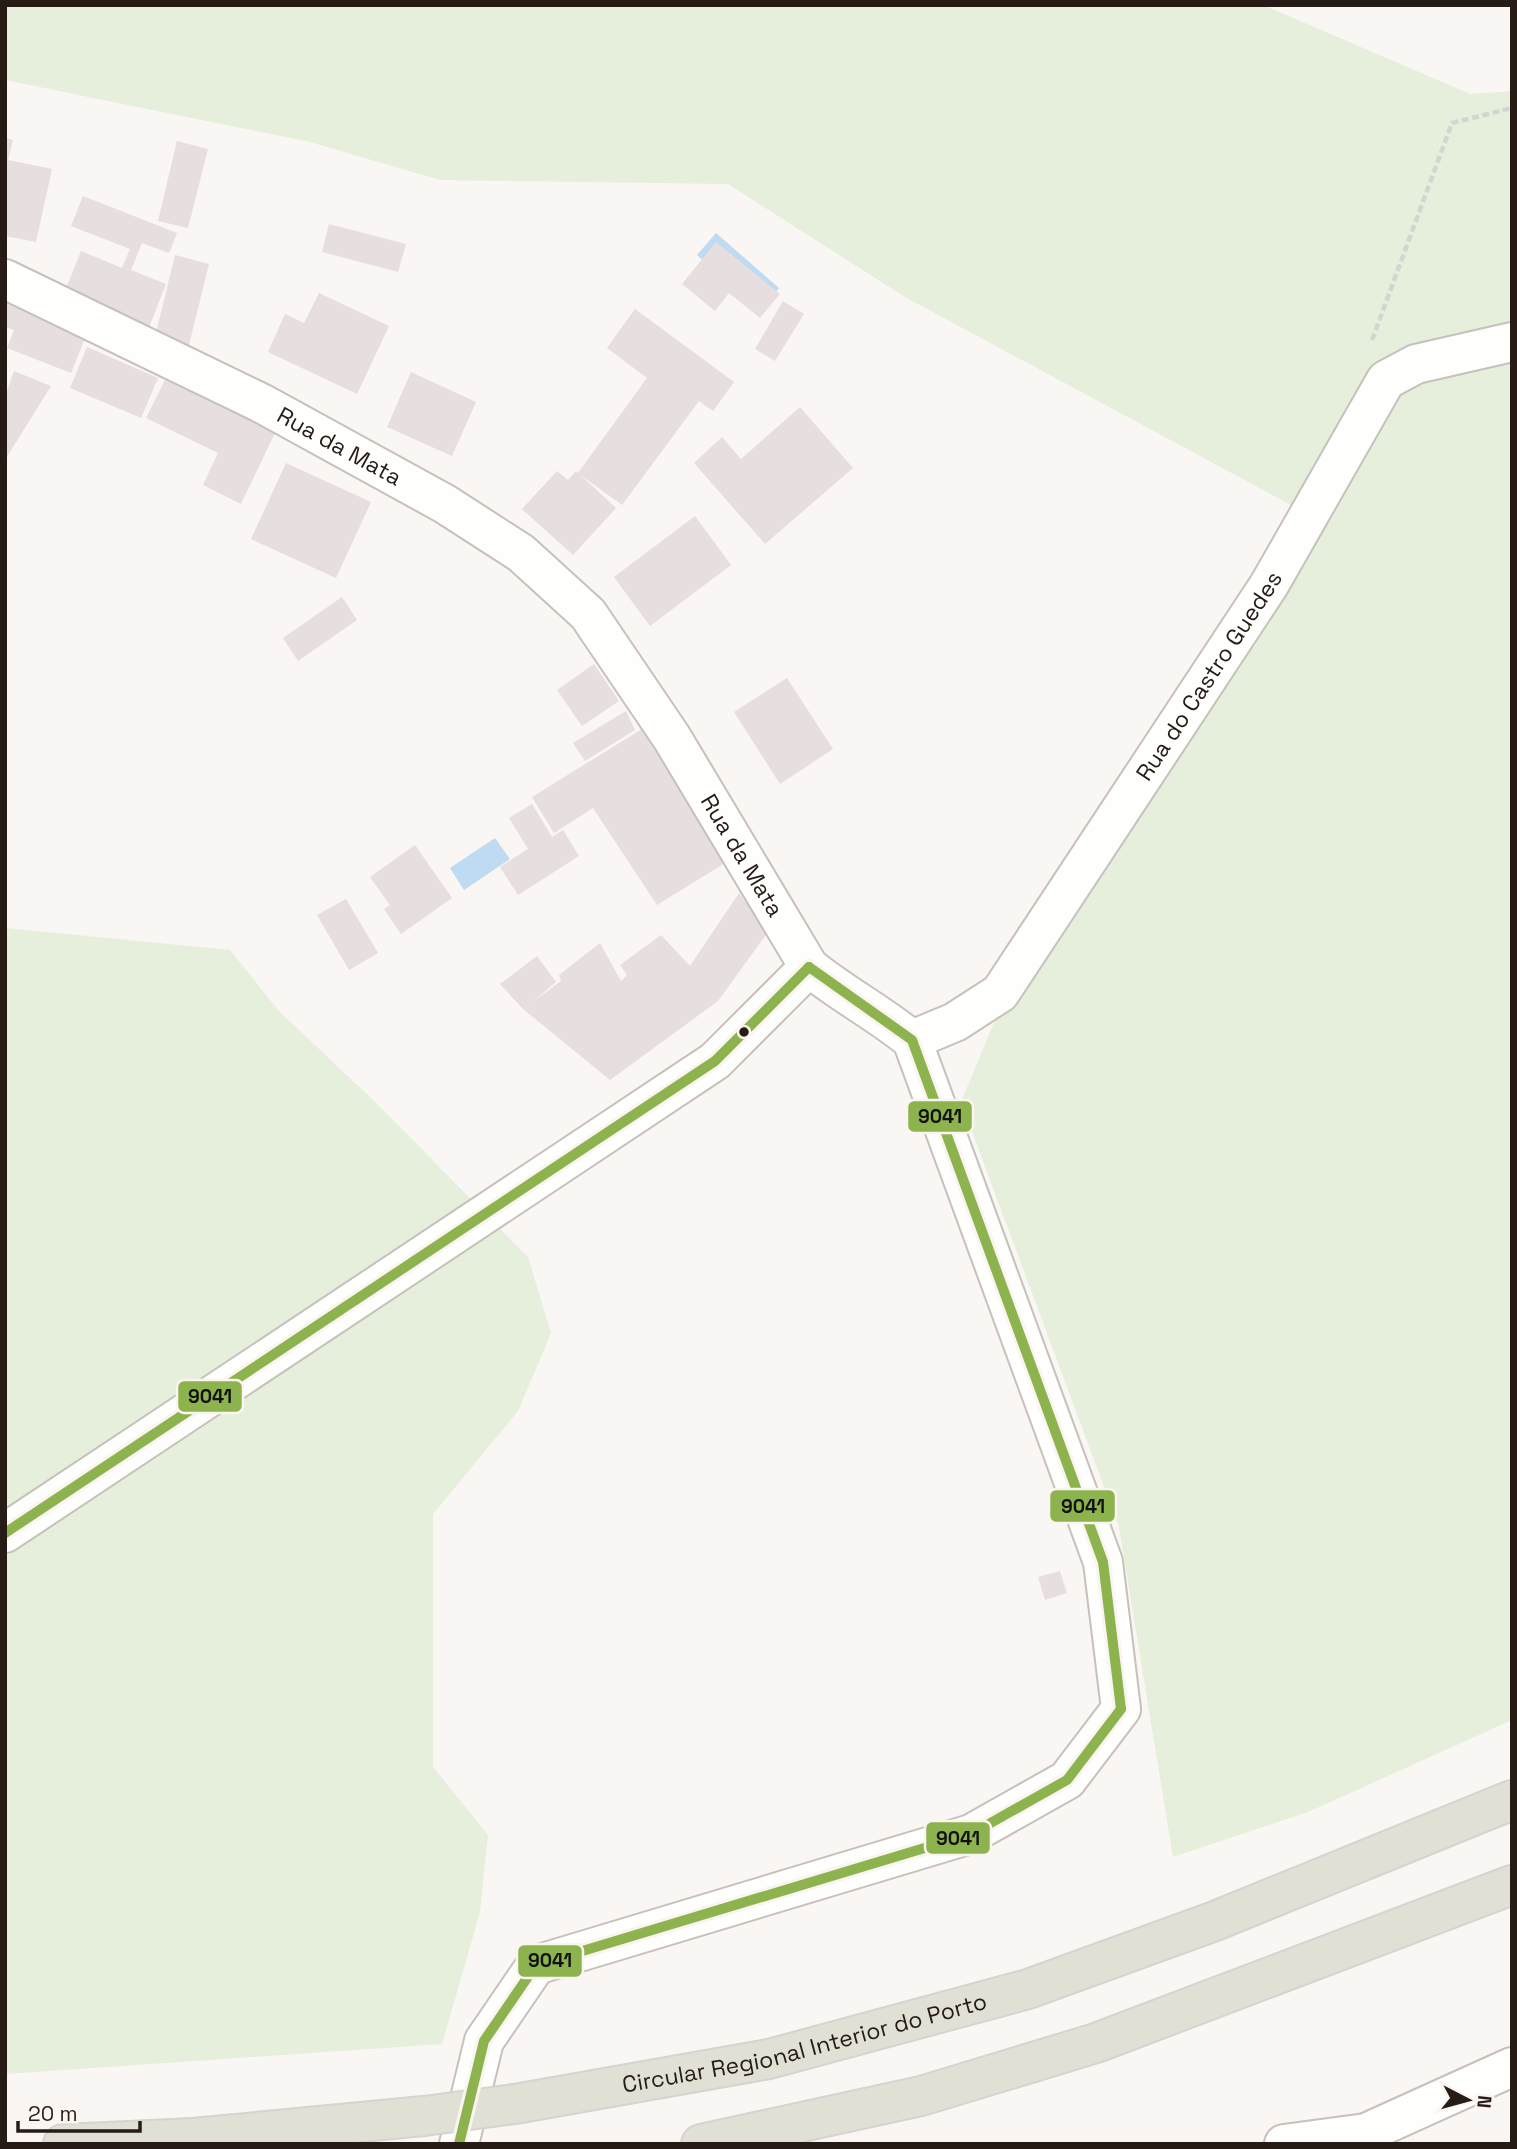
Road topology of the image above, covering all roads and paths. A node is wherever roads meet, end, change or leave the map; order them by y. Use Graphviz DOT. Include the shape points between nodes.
graph roads {
  1 [pos="1512,108"];
  2 [pos="5,279"];
  3 [pos="1512,342"];
  4 [pos="1387,380"];
  5 [pos="808,967"];
  6 [pos="912,1040"];
  7 [pos="5,1533"];
  8 [pos="1512,1800"];
  9 [pos="1512,1885"];
  10 [pos="1512,2067"];
  11 [pos="1369,2138"];
  12 [pos="63,2144"];
  13 [pos="459,2144"];
  14 [pos="701,2144"];
  15 [pos="1284,2144"];
  1 -- 4 [label="path" via="1452,123 1372,340"];
  2 -- 5 [label="street, Rua da Mata" via="261,403 445,504 521,553 588,614 672,738"];
  3 -- 4 [label="street" via="1416,364"];
  4 -- 6 [label="street, Rua do Castro Guedes" via="1269,585 1000,993 955,1022"];
  5 -- 6 [label="street, Rua da Mata"];
  5 -- 7 [label="street" via="715,1061"];
  6 -- 13 [label="street" via="1103,1562 1121,1709 1067,1780 971,1834 536,1965 484,2040"];
  8 -- 12 [label="highway, Circular Regional Interior do Porto, bridge" via="1227,1916 1028,1989 769,2059 424,2116 193,2138"];
  9 -- 14 [label="highway" via="1096,2043 920,2096"];
  10 -- 11 [label="street"];
  11 -- 15 [label="street"];
}
